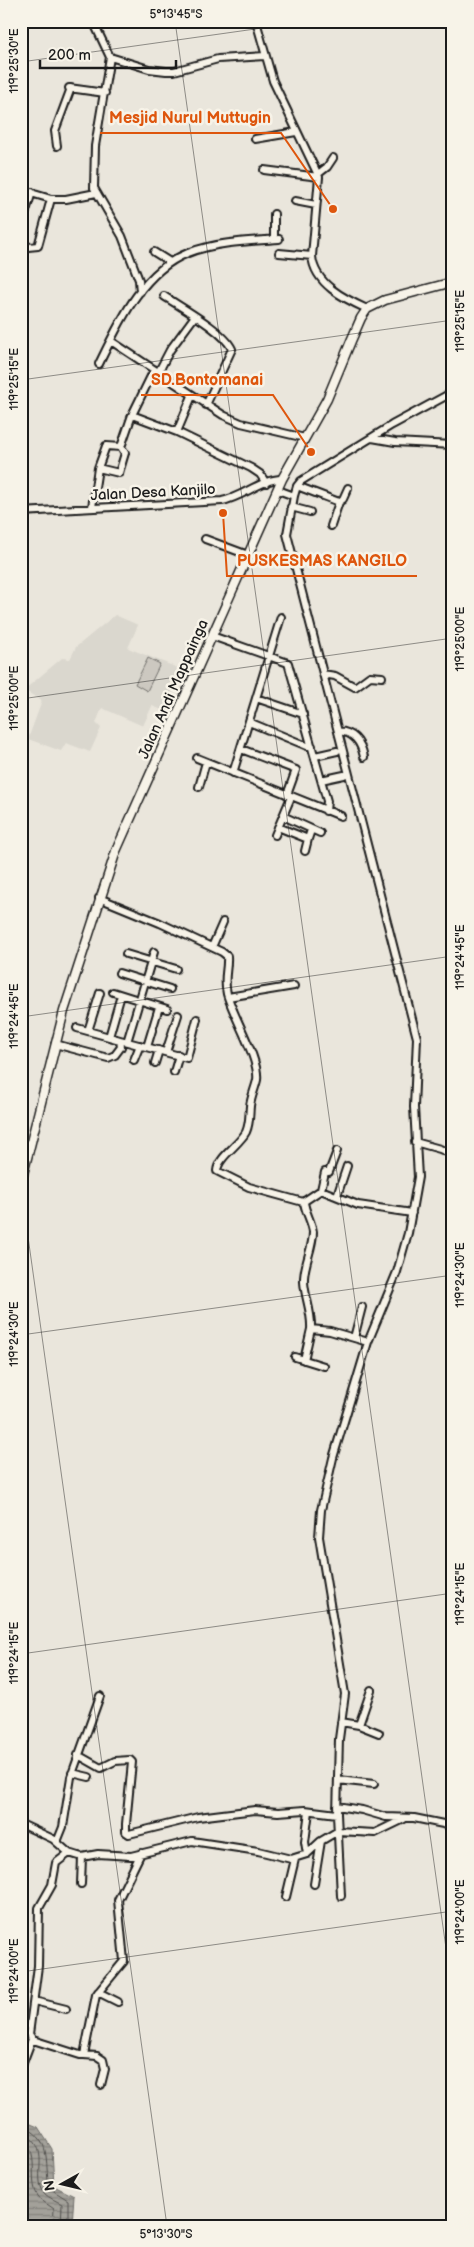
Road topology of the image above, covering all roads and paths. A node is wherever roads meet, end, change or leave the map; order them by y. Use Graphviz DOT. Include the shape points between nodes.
graph roads {
  1 [pos="93,21"];
  2 [pos="256,21"];
  3 [pos="265,56"];
  4 [pos="110,57"];
  5 [pos="105,93"];
  6 [pos="296,132"];
  7 [pos="255,138"];
  8 [pos="57,146"];
  9 [pos="333,158"];
  10 [pos="264,170"];
  11 [pos="318,176"];
  12 [pos="21,190"];
  13 [pos="32,192"];
  14 [pos="96,193"];
  15 [pos="51,199"];
  16 [pos="295,201"];
  17 [pos="316,205"];
  18 [pos="274,214"];
  19 [pos="21,227"];
  20 [pos="21,243"];
  21 [pos="154,252"];
  22 [pos="279,254"];
  23 [pos="312,256"];
  24 [pos="170,262"];
  25 [pos="453,282"];
  26 [pos="140,292"];
  27 [pos="164,296"];
  28 [pos="367,309"];
  29 [pos="195,316"];
  30 [pos="110,340"];
  31 [pos="99,364"];
  32 [pos="156,372"];
  33 [pos="453,392"];
  34 [pos="192,396"];
  35 [pos="206,405"];
  36 [pos="132,415"];
  37 [pos="176,432"];
  38 [pos="304,438"];
  39 [pos="372,438"];
  40 [pos="453,445"];
  41 [pos="121,447"];
  42 [pos="98,468"];
  43 [pos="282,479"];
  44 [pos="266,483"];
  45 [pos="296,486"];
  46 [pos="348,488"];
  47 [pos="278,490"];
  48 [pos="294,496"];
  49 [pos="340,502"];
  50 [pos="92,507"];
  51 [pos="291,507"];
  52 [pos="21,512"];
  53 [pos="310,512"];
  54 [pos="331,526"];
  55 [pos="205,540"];
  56 [pos="248,555"];
  57 [pos="281,617"];
  58 [pos="212,636"];
  59 [pos="269,656"];
  60 [pos="322,674"];
  61 [pos="382,677"];
  62 [pos="256,698"];
  63 [pos="303,714"];
  64 [pos="249,722"];
  65 [pos="338,731"];
  66 [pos="312,746"];
  67 [pos="241,749"];
  68 [pos="337,751"];
  69 [pos="315,756"];
  70 [pos="364,757"];
  71 [pos="197,758"];
  72 [pos="206,762"];
  73 [pos="233,773"];
  74 [pos="344,774"];
  75 [pos="321,780"];
  76 [pos="199,787"];
  77 [pos="289,796"];
  78 [pos="326,811"];
  79 [pos="283,816"];
  80 [pos="341,816"];
  81 [pos="278,827"];
  82 [pos="311,830"];
  83 [pos="320,833"];
  84 [pos="275,835"];
  85 [pos="308,839"];
  86 [pos="305,851"];
  87 [pos="99,898"];
  88 [pos="223,922"];
  89 [pos="212,947"];
  90 [pos="154,952"];
  91 [pos="126,954"];
  92 [pos="152,961"];
  93 [pos="176,969"];
  94 [pos="119,973"];
  95 [pos="145,981"];
  96 [pos="294,986"];
  97 [pos="170,989"];
  98 [pos="113,992"];
  99 [pos="100,993"];
  100 [pos="121,995"];
  101 [pos="228,997"];
  102 [pos="139,1001"];
  103 [pos="160,1007"];
  104 [pos="167,1009"];
  105 [pos="178,1014"];
  106 [pos="197,1019"];
  107 [pos="77,1028"];
  108 [pos="88,1031"];
  109 [pos="109,1037"];
  110 [pos="124,1041"];
  111 [pos="55,1044"];
  112 [pos="143,1046"];
  113 [pos="163,1051"];
  114 [pos="179,1055"];
  115 [pos="134,1060"];
  116 [pos="155,1063"];
  117 [pos="174,1072"];
  118 [pos="415,1142"];
  119 [pos="337,1151"];
  120 [pos="25,1155"];
  121 [pos="453,1155"];
  122 [pos="347,1166"];
  123 [pos="21,1182"];
  124 [pos="321,1190"];
  125 [pos="337,1196"];
  126 [pos="304,1202"];
  127 [pos="412,1214"];
  128 [pos="362,1307"];
  129 [pos="311,1329"];
  130 [pos="354,1338"];
  131 [pos="368,1342"];
  132 [pos="294,1357"];
  133 [pos="304,1360"];
  134 [pos="324,1366"];
  135 [pos="371,1690"];
  136 [pos="100,1696"];
  137 [pos="341,1722"];
  138 [pos="359,1725"];
  139 [pos="380,1733"];
  140 [pos="78,1755"];
  141 [pos="72,1773"];
  142 [pos="89,1777"];
  143 [pos="338,1780"];
  144 [pos="374,1784"];
  145 [pos="337,1806"];
  146 [pos="309,1811"];
  147 [pos="337,1814"];
  148 [pos="404,1819"];
  149 [pos="21,1824"];
  150 [pos="453,1826"];
  151 [pos="338,1831"];
  152 [pos="322,1840"];
  153 [pos="57,1842"];
  154 [pos="69,1853"];
  155 [pos="142,1853"];
  156 [pos="306,1854"];
  157 [pos="82,1856"];
  158 [pos="295,1859"];
  159 [pos="80,1884"];
  160 [pos="314,1884"];
  161 [pos="341,1896"];
  162 [pos="286,1897"];
  163 [pos="98,1992"];
  164 [pos="34,2001"];
  165 [pos="118,2002"];
  166 [pos="66,2009"];
  167 [pos="32,2039"];
  168 [pos="84,2055"];
  169 [pos="21,2068"];
  170 [pos="101,2085"];
  1 -- 4 [label="street"];
  2 -- 3 [label="street"];
  3 -- 4 [label="street" via="218,59 174,71 149,69"];
  3 -- 6 [label="street"];
  4 -- 5 [label="street"];
  5 -- 8 [label="street" via="69,88 55,132"];
  5 -- 14 [label="street" via="94,152"];
  6 -- 7 [label="street"];
  6 -- 11 [label="street"];
  9 -- 11 [label="street"];
  10 -- 11 [label="street"];
  11 -- 17 [label="street"];
  12 -- 13 [label="street"];
  13 -- 15 [label="street"];
  13 -- 19 [label="street"];
  14 -- 15 [label="street" via="66,200"];
  14 -- 26 [label="street" via="122,236 139,280"];
  15 -- 20 [label="street" via="38,246 28,247"];
  16 -- 17 [label="street"];
  17 -- 23 [label="street"];
  18 -- 24 [label="street" via="277,239 236,242 198,250"];
  21 -- 24 [label="street"];
  22 -- 23 [label="street"];
  23 -- 28 [label="street" via="316,271 332,289"];
  24 -- 26 [label="street"];
  25 -- 28 [label="main road" via="385,300"];
  26 -- 30 [label="street"];
  27 -- 29 [label="street"];
  28 -- 38 [label="main road, Jalan Andi Mappainga" via="360,318 327,399"];
  29 -- 32 [label="street"];
  29 -- 35 [label="street" via="227,341 232,349"];
  30 -- 31 [label="street"];
  30 -- 32 [label="street"];
  32 -- 34 [label="street"];
  32 -- 36 [label="street"];
  33 -- 39 [label="street"];
  34 -- 35 [label="street"];
  34 -- 37 [label="street"];
  35 -- 38 [label="street" via="241,423"];
  36 -- 37 [label="street"];
  36 -- 41 [label="street"];
  37 -- 44 [label="street" via="251,468"];
  38 -- 43 [label="main road, Jalan Andi Mappainga"];
  39 -- 40 [label="street"];
  39 -- 45 [label="street"];
  41 -- 42 [label="street" via="107,445"];
  41 -- 42 [label="street" via="125,454 119,473"];
  42 -- 50 [label="street"];
  43 -- 44 [label="street, Jalan Desa Kanjilo"];
  43 -- 47 [label="main road, Jalan Andi Mappainga"];
  44 -- 50 [label="street, Jalan Desa Kanjilo" via="222,501"];
  45 -- 48 [label="street"];
  45 -- 49 [label="street"];
  46 -- 49 [label="street"];
  47 -- 48 [label="street"];
  47 -- 56 [label="main road, Jalan Andi Mappainga"];
  48 -- 51 [label="street"];
  49 -- 54 [label="street"];
  50 -- 52 [label="street, Jalan Desa Kanjilo"];
  51 -- 53 [label="street"];
  51 -- 60 [label="street" via="286,534"];
  55 -- 56 [label="street"];
  56 -- 58 [label="main road, Jalan Andi Mappainga"];
  57 -- 59 [label="street"];
  58 -- 59 [label="street"];
  58 -- 87 [label="main road, Jalan Andi Mappainga" via="118,846"];
  59 -- 62 [label="street"];
  59 -- 63 [label="street" via="288,663"];
  60 -- 61 [label="street" via="335,676 355,687 370,676"];
  60 -- 65 [label="street"];
  62 -- 63 [label="street"];
  62 -- 64 [label="street"];
  63 -- 66 [label="street"];
  64 -- 66 [label="street"];
  64 -- 67 [label="street"];
  65 -- 70 [label="street" via="357,740"];
  65 -- 118 [label="street" via="416,1032"];
  66 -- 69 [label="street"];
  67 -- 73 [label="street"];
  67 -- 77 [label="street" via="296,770"];
  68 -- 69 [label="street"];
  69 -- 75 [label="street"];
  71 -- 72 [label="street"];
  72 -- 73 [label="street"];
  72 -- 76 [label="street"];
  73 -- 77 [label="street"];
  74 -- 75 [label="street"];
  75 -- 78 [label="street"];
  77 -- 78 [label="street"];
  77 -- 79 [label="street"];
  78 -- 80 [label="street"];
  79 -- 81 [label="street"];
  79 -- 82 [label="street"];
  81 -- 84 [label="street"];
  81 -- 85 [label="street"];
  82 -- 83 [label="street"];
  82 -- 85 [label="street"];
  85 -- 86 [label="street"];
  87 -- 89 [label="street"];
  87 -- 111 [label="main road, Jalan Andi Mappainga"];
  88 -- 89 [label="street"];
  89 -- 101 [label="street" via="227,956 224,979"];
  90 -- 92 [label="street"];
  91 -- 92 [label="street"];
  92 -- 93 [label="street"];
  92 -- 95 [label="street"];
  94 -- 95 [label="street"];
  95 -- 97 [label="street"];
  95 -- 102 [label="street"];
  96 -- 101 [label="street"];
  98 -- 100 [label="street"];
  99 -- 108 [label="street"];
  100 -- 102 [label="street"];
  100 -- 109 [label="street"];
  101 -- 126 [label="street" via="257,1076 247,1130 216,1170 249,1187"];
  102 -- 103 [label="street"];
  102 -- 110 [label="street"];
  103 -- 104 [label="street"];
  103 -- 112 [label="street"];
  105 -- 113 [label="street"];
  106 -- 114 [label="street" via="187,1058"];
  107 -- 108 [label="street"];
  108 -- 109 [label="street"];
  109 -- 110 [label="street"];
  110 -- 111 [label="street" via="115,1055 108,1058"];
  110 -- 112 [label="street"];
  111 -- 120 [label="main road, Jalan Andi Mappainga"];
  112 -- 113 [label="street"];
  112 -- 115 [label="street"];
  113 -- 114 [label="street"];
  113 -- 116 [label="street"];
  114 -- 117 [label="street"];
  118 -- 121 [label="street"];
  118 -- 127 [label="street" via="418,1176"];
  119 -- 124 [label="street" via="329,1172 324,1172"];
  120 -- 123 [label="main road, Jalan Andi Mappainga"];
  122 -- 125 [label="street"];
  124 -- 125 [label="street"];
  124 -- 126 [label="street"];
  125 -- 127 [label="street" via="358,1204"];
  126 -- 129 [label="street" via="313,1231 304,1273"];
  127 -- 131 [label="street" via="399,1267"];
  128 -- 130 [label="street"];
  129 -- 130 [label="street"];
  129 -- 133 [label="street"];
  130 -- 131 [label="street"];
  131 -- 137 [label="street" via="333,1458 319,1530 345,1694"];
  132 -- 133 [label="street"];
  133 -- 134 [label="street"];
  135 -- 138 [label="street"];
  136 -- 140 [label="street"];
  137 -- 138 [label="street"];
  137 -- 143 [label="street"];
  138 -- 139 [label="street"];
  140 -- 141 [label="street"];
  140 -- 146 [label="street" via="101,1768 115,1761 132,1762 126,1824 129,1834 198,1817 255,1810"];
  141 -- 142 [label="street"];
  141 -- 153 [label="street" via="63,1827"];
  143 -- 144 [label="street"];
  143 -- 145 [label="street"];
  145 -- 147 [label="street"];
  145 -- 148 [label="street"];
  146 -- 147 [label="street"];
  146 -- 156 [label="street"];
  147 -- 151 [label="street"];
  148 -- 150 [label="street"];
  148 -- 151 [label="street" via="375,1833"];
  149 -- 153 [label="street"];
  151 -- 152 [label="street"];
  151 -- 161 [label="street"];
  152 -- 156 [label="street"];
  152 -- 160 [label="street"];
  153 -- 154 [label="street"];
  154 -- 157 [label="street"];
  154 -- 164 [label="street" via="56,1863 52,1886 39,1908"];
  155 -- 157 [label="street"];
  155 -- 158 [label="street" via="192,1841"];
  155 -- 163 [label="street" via="118,1900 124,1961"];
  156 -- 158 [label="street"];
  157 -- 159 [label="street"];
  158 -- 162 [label="street"];
  163 -- 165 [label="street"];
  163 -- 168 [label="street"];
  164 -- 166 [label="street"];
  164 -- 167 [label="street"];
  167 -- 168 [label="street"];
  167 -- 169 [label="street"];
  168 -- 170 [label="street" via="103,2060 105,2070"];
}
